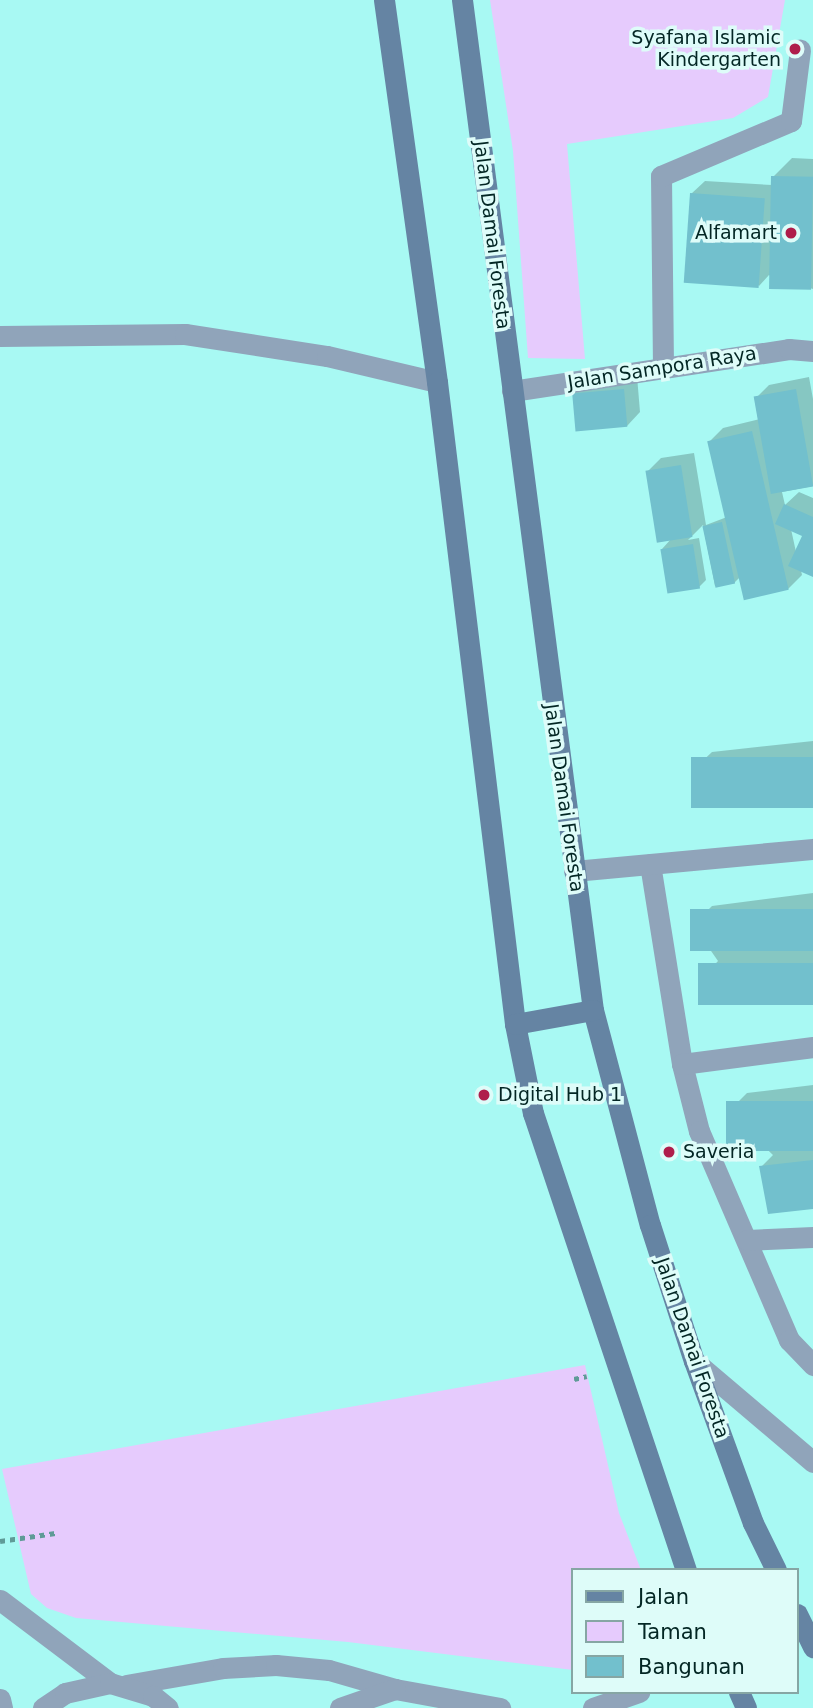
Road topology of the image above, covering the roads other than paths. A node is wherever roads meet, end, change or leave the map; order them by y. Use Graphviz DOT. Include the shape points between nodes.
graph roads {
  1 [pos="384,0"];
  2 [pos="462,0"];
  3 [pos="800,50"];
  4 [pos="0,336"];
  5 [pos="813,351"];
  6 [pos="663,367"];
  7 [pos="437,382"];
  8 [pos="512,391"];
  9 [pos="813,849"];
  10 [pos="650,864"];
  11 [pos="574,871"];
  12 [pos="593,1010"];
  13 [pos="515,1024"];
  14 [pos="813,1047"];
  15 [pos="682,1064"];
  16 [pos="813,1237"];
  17 [pos="747,1240"];
  18 [pos="694,1362"];
  19 [pos="813,1366"];
  20 [pos="813,1462"];
  21 [pos="685,1568"];
  22 [pos="775,1568"];
  23 [pos="0,1600"];
  24 [pos="799,1618"];
  25 [pos="813,1647"];
  26 [pos="118,1684"];
  27 [pos="395,1689"];
  28 [pos="633,1694"];
  29 [pos="0,1699"];
  30 [pos="2,1708"];
  31 [pos="43,1708"];
  32 [pos="169,1708"];
  33 [pos="340,1708"];
  34 [pos="500,1708"];
  35 [pos="593,1708"];
  1 -- 7 [label="main road"];
  2 -- 8 [label="main road, Jalan Damai Foresta"];
  3 -- 6 [label="street" via="791,121 661,176"];
  4 -- 7 [label="street" via="184,334 327,356"];
  5 -- 6 [label="street, Jalan Sampora Raya" via="789,349"];
  6 -- 8 [label="street, Jalan Sampora Raya"];
  7 -- 13 [label="main road"];
  8 -- 11 [label="main road, Jalan Damai Foresta"];
  9 -- 10 [label="street"];
  10 -- 11 [label="street"];
  10 -- 15 [label="street"];
  11 -- 12 [label="main road, Jalan Damai Foresta"];
  12 -- 13 [label="main road"];
  12 -- 18 [label="main road, Jalan Damai Foresta" via="650,1225"];
  13 -- 21 [label="main road" via="533,1113"];
  14 -- 15 [label="street"];
  15 -- 17 [label="street" via="699,1131"];
  16 -- 17 [label="street"];
  17 -- 19 [label="street" via="789,1340"];
  18 -- 20 [label="street"];
  18 -- 22 [label="main road, Jalan Damai Foresta" via="753,1523"];
  23 -- 26 [label="street"];
  24 -- 25 [label="main road"];
  26 -- 27 [label="street" via="276,1665 365,1677"];
  26 -- 31 [label="street" via="65,1693"];
  26 -- 32 [label="street"];
  27 -- 33 [label="street"];
  27 -- 34 [label="street"];
  28 -- 35 [label="street"];
  29 -- 30 [label="street"];
}
